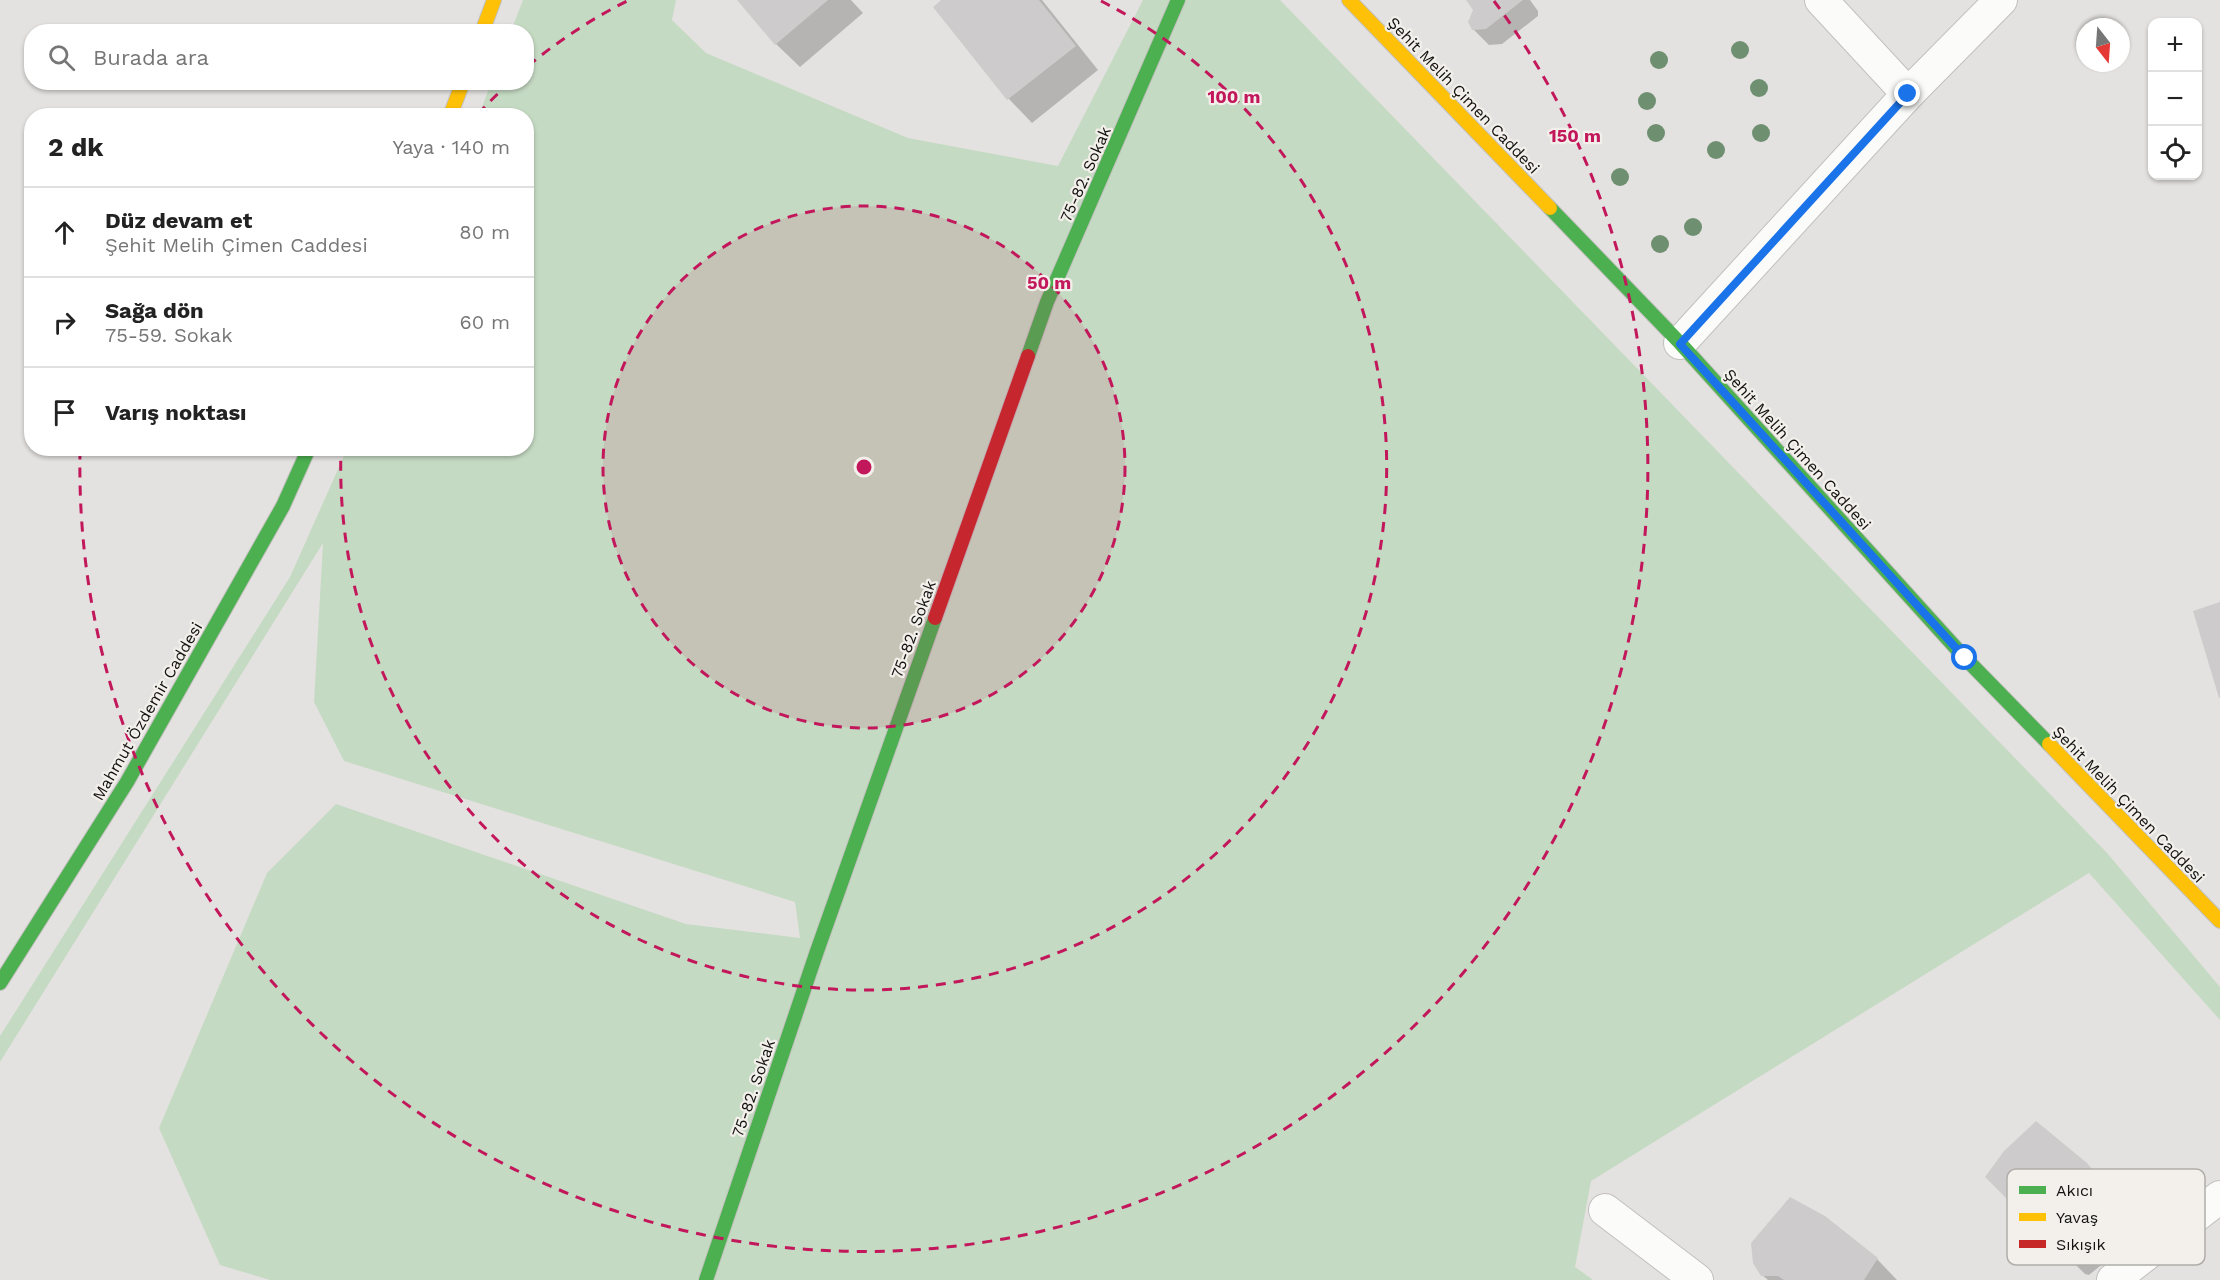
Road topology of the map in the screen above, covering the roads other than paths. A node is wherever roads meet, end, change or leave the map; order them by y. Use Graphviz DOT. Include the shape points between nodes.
graph roads {
  1 [pos="494,0"];
  2 [pos="1178,0"];
  3 [pos="1349,0"];
  4 [pos="1821,0"];
  5 [pos="2001,0"];
  6 [pos="485,24"];
  7 [pos="460,90"];
  8 [pos="1908,94"];
  9 [pos="453,108"];
  10 [pos="1680,344"];
  11 [pos="305,456"];
  12 [pos="2220,921"];
  13 [pos="0,983"];
  14 [pos="2220,1197"];
  15 [pos="2205,1209"];
  16 [pos="1605,1210"];
  17 [pos="2132,1265"];
  18 [pos="706,1280"];
  19 [pos="1697,1280"];
  20 [pos="2113,1280"];
  1 -- 6 [label="street"];
  2 -- 18 [label="street, 75-82. Sokak" via="1047,302 820,943"];
  3 -- 10 [label="street, Şehit Melih Çimen Caddesi"];
  4 -- 8 [label="street"];
  5 -- 8 [label="street"];
  7 -- 9 [label="street"];
  8 -- 10 [label="street"];
  10 -- 12 [label="street, Şehit Melih Çimen Caddesi" via="1965,658"];
  11 -- 13 [label="street, Mahmut Özdemir Caddesi" via="283,506 128,782"];
  14 -- 15 [label="street"];
  16 -- 19 [label="street"];
  17 -- 20 [label="street"];
}
